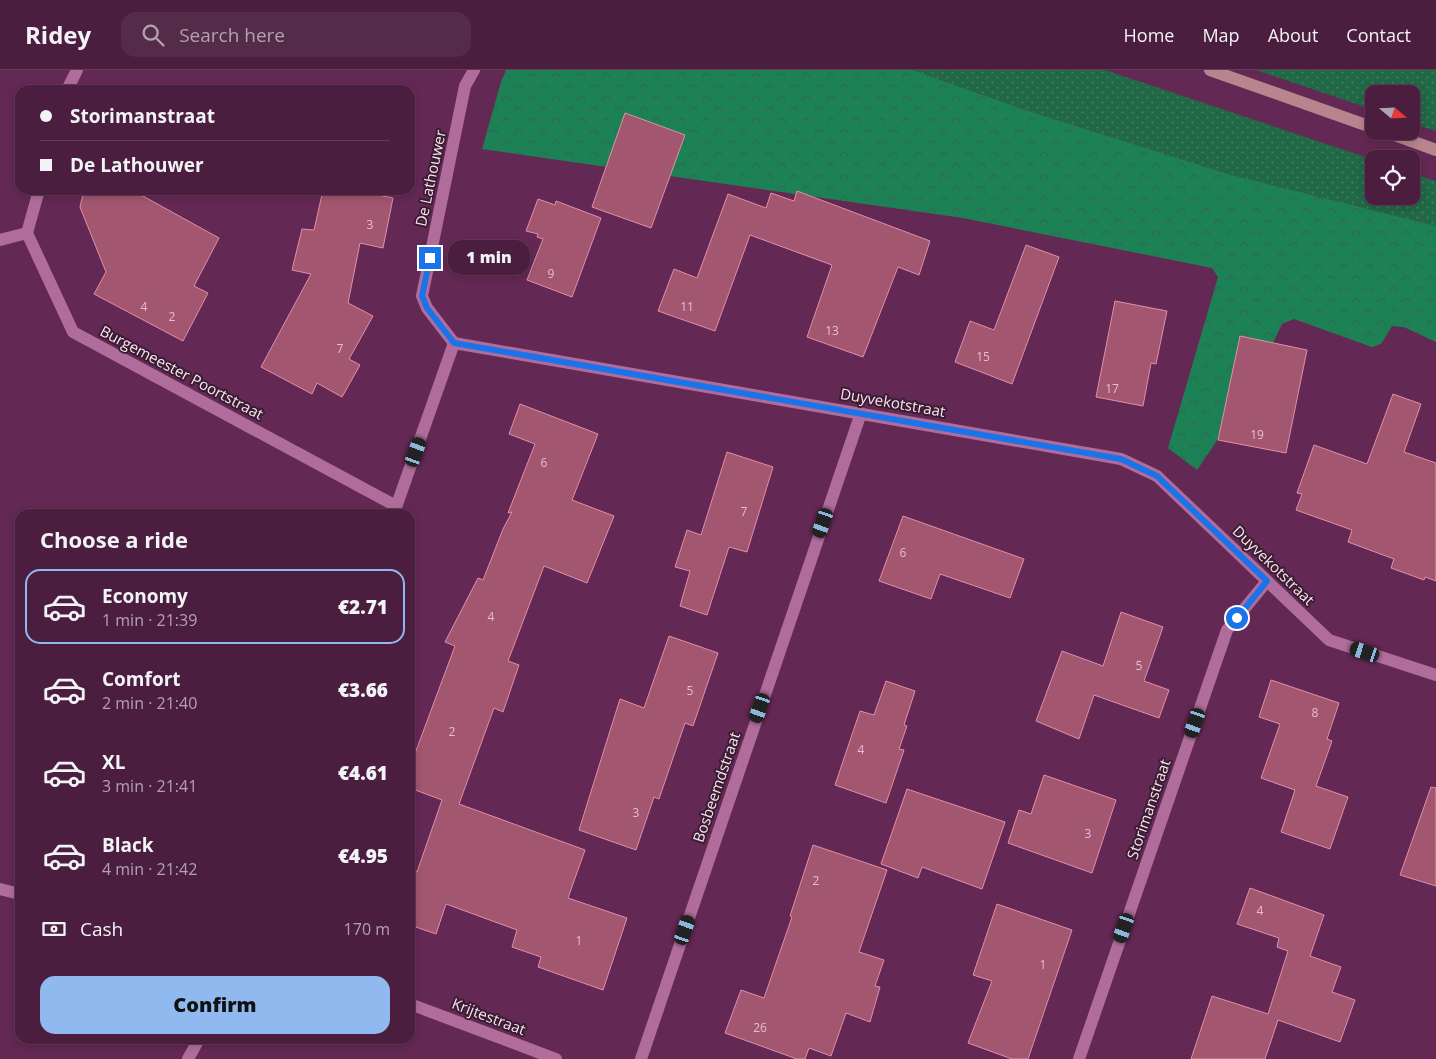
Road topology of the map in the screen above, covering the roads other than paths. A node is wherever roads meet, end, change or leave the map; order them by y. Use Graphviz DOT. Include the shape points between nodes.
graph roads {
  1 [pos="77,70"];
  2 [pos="474,70"];
  3 [pos="1210,70"];
  4 [pos="70,85"];
  5 [pos="1365,125"];
  6 [pos="1409,140"];
  7 [pos="1436,150"];
  8 [pos="38,195"];
  9 [pos="27,232"];
  10 [pos="0,240"];
  11 [pos="454,343"];
  12 [pos="861,413"];
  13 [pos="393,509"];
  14 [pos="395,509"];
  15 [pos="1267,581"];
  16 [pos="1436,675"];
  17 [pos="0,889"];
  18 [pos="15,893"];
  19 [pos="415,1006"];
  20 [pos="196,1044"];
  21 [pos="188,1059"];
  22 [pos="556,1059"];
  23 [pos="642,1059"];
  24 [pos="1079,1059"];
  1 -- 4 [label="street"];
  2 -- 11 [label="street, De Lathouwer" via="465,86 422,296 427,308"];
  3 -- 5 [label="main road"];
  6 -- 7 [label="main road"];
  8 -- 9 [label="street"];
  9 -- 10 [label="street"];
  9 -- 13 [label="street, Burgemeester Poortstraat" via="73,332"];
  11 -- 12 [label="street, Duyvekotstraat"];
  11 -- 14 [label="street"];
  12 -- 15 [label="street, Duyvekotstraat" via="1121,459 1157,476"];
  12 -- 23 [label="street, Bosbeemdstraat"];
  15 -- 16 [label="street, Duyvekotstraat" via="1329,640"];
  15 -- 24 [label="street, Storimanstraat" via="1228,630"];
  17 -- 18 [label="street"];
  19 -- 22 [label="street, Krijtestraat"];
  20 -- 21 [label="street"];
}
